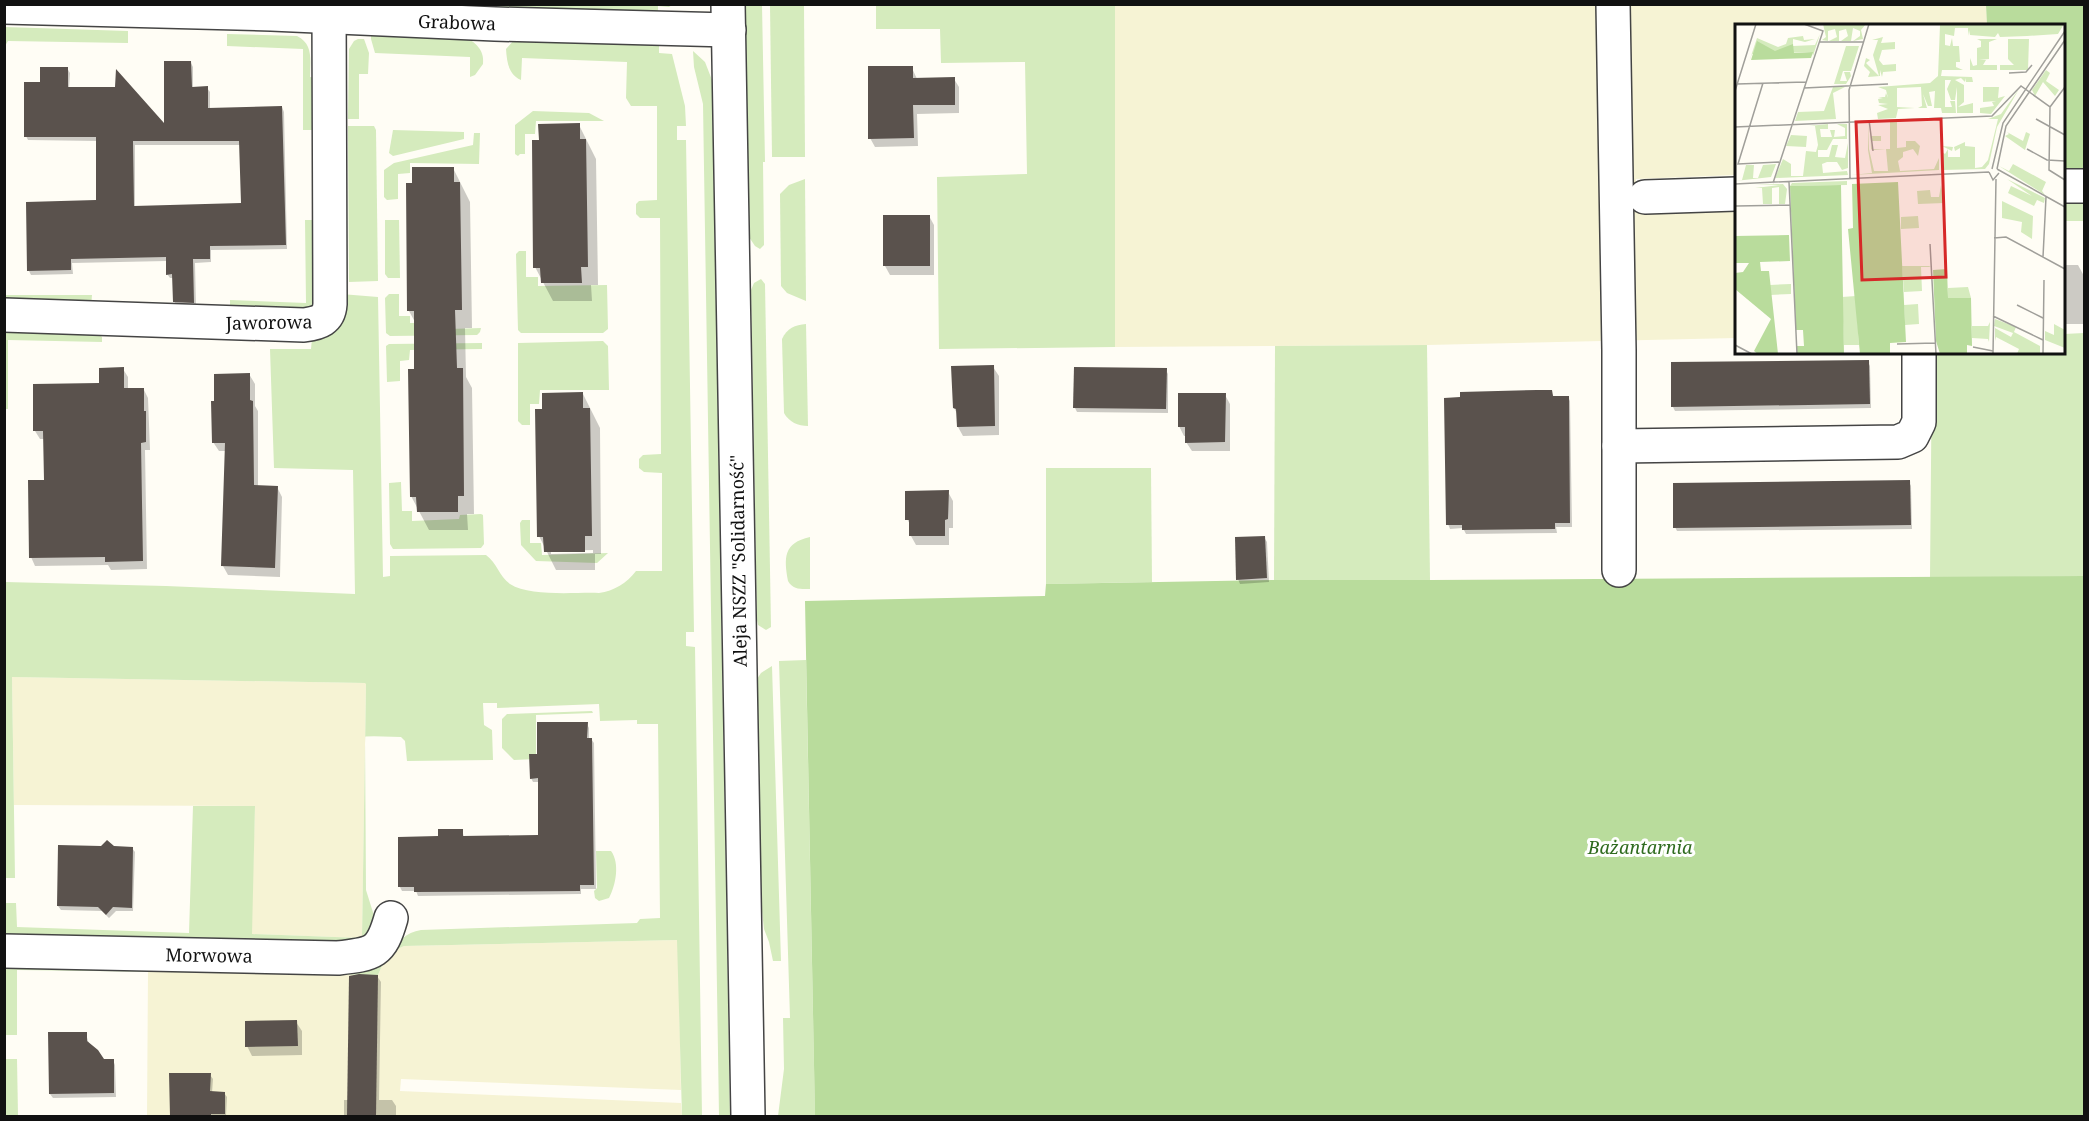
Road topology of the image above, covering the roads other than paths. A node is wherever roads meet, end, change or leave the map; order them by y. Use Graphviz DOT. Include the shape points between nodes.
graph roads {
  1 [pos="1613,4"];
  2 [pos="4,7"];
  3 [pos="329,11"];
  4 [pos="729,17"];
  5 [pos="2065,186"];
  6 [pos="2085,186"];
  7 [pos="1735,194"];
  8 [pos="1645,197"];
  9 [pos="4,315"];
  10 [pos="1919,354"];
  11 [pos="1619,446"];
  12 [pos="1619,570"];
  13 [pos="391,918"];
  14 [pos="4,951"];
  15 [pos="748,1116"];
  1 -- 11 [label="street"];
  2 -- 3 [label="street, Grabowa"];
  3 -- 4 [label="street, Grabowa" via="495,24"];
  3 -- 9 [label="street, Jaworowa" via="330,304 323,320 304,325"];
  4 -- 15 [label="street, Aleja NSZZ \"Solidarność\""];
  5 -- 6 [label="street"];
  7 -- 8 [label="street"];
  10 -- 11 [label="street" via="1919,422 1912,436 1898,442"];
  11 -- 12 [label="street"];
  13 -- 14 [label="street, Morwowa" via="380,945 370,953 338,958"];
}
